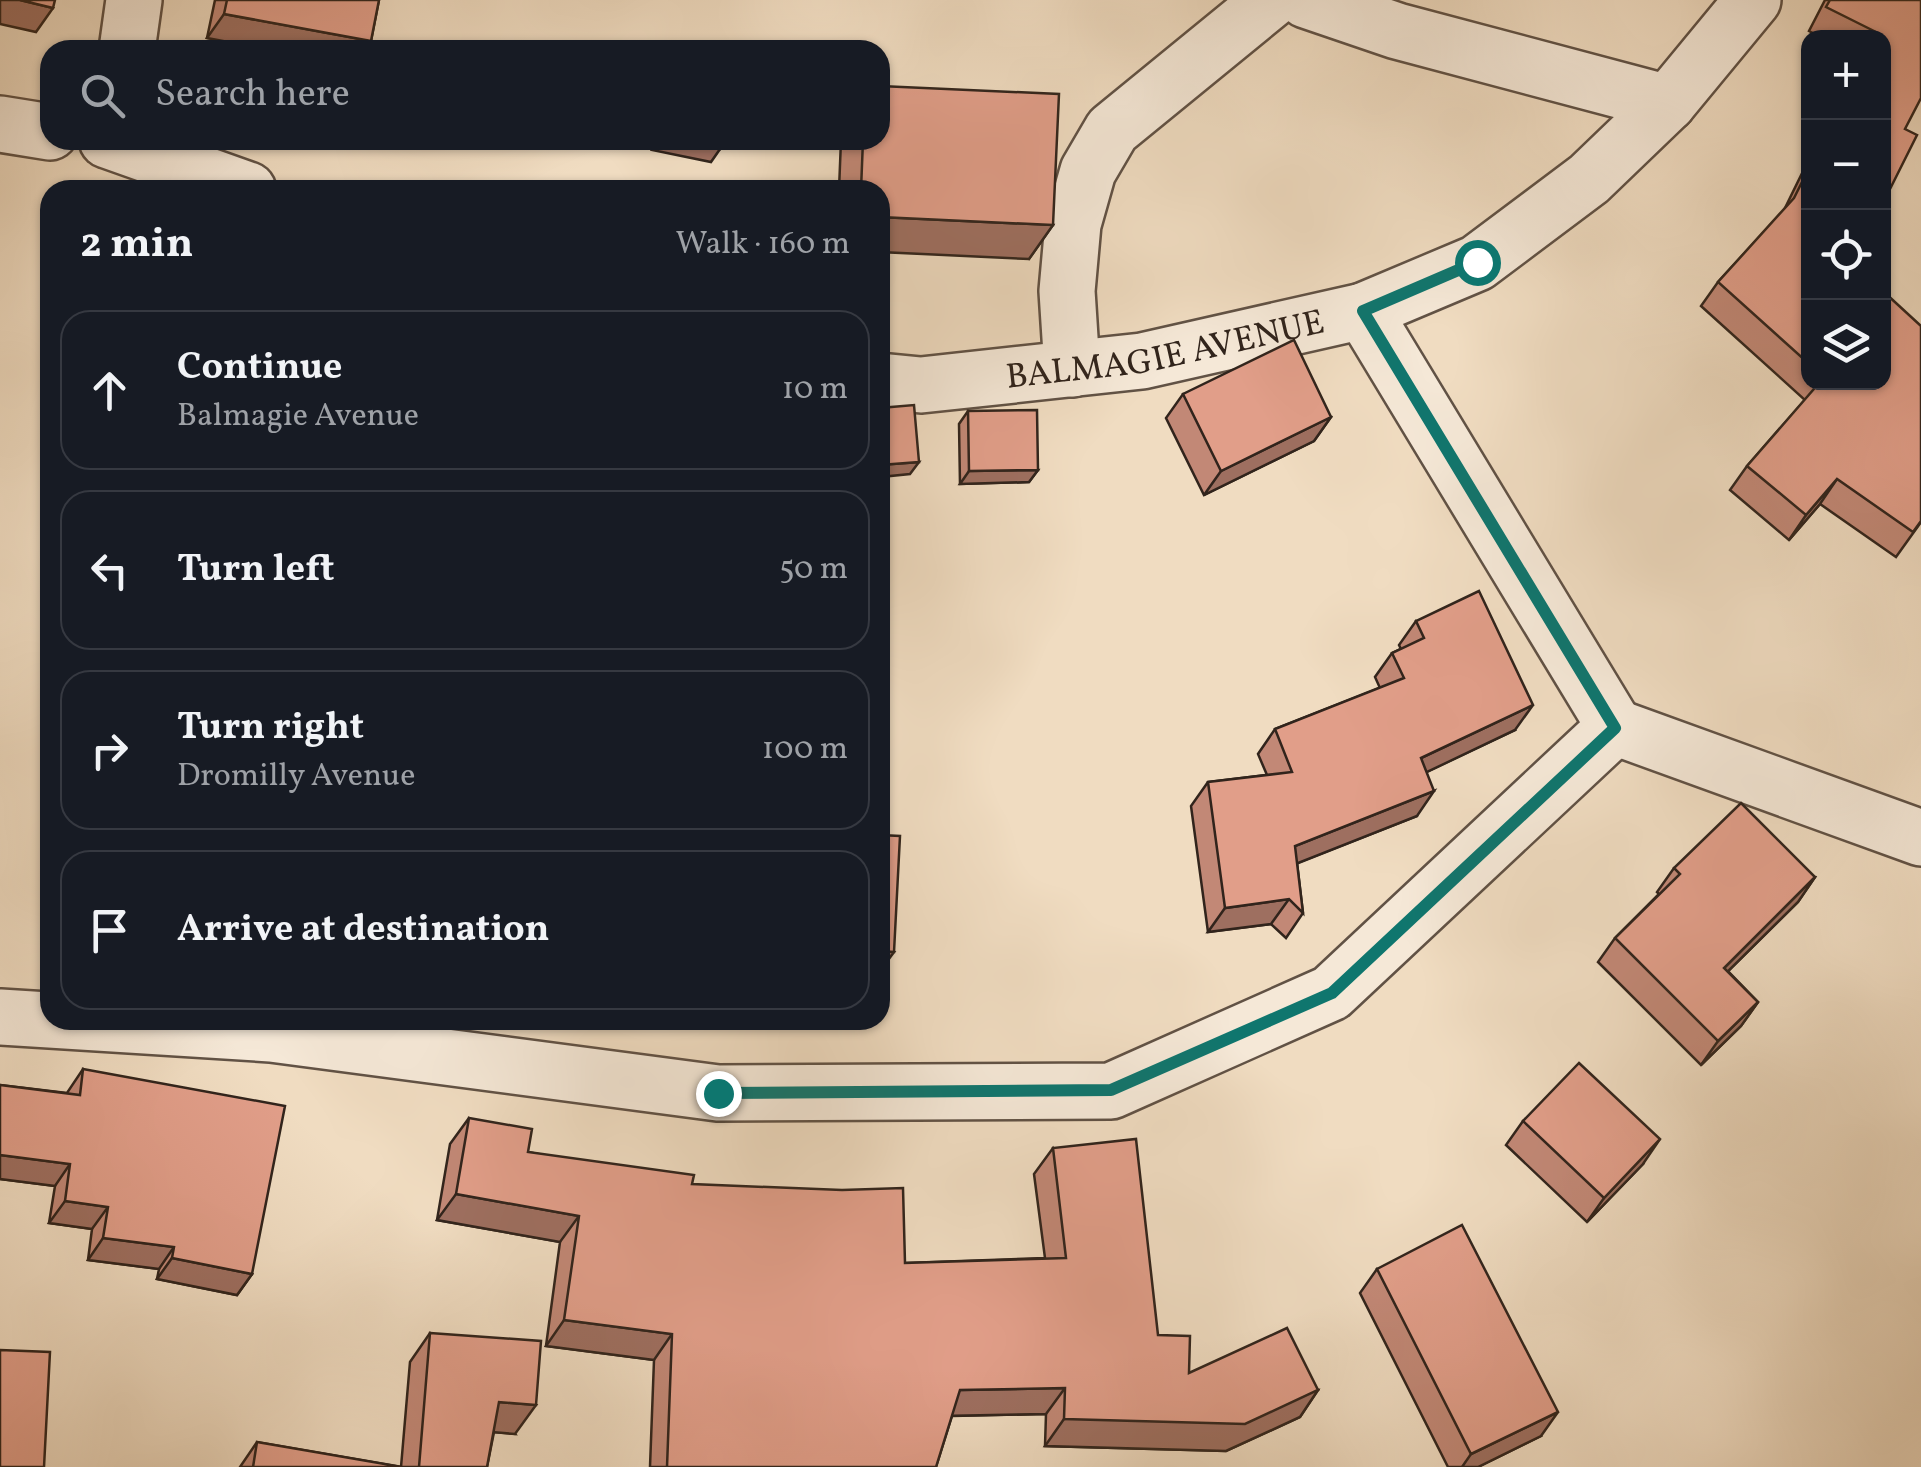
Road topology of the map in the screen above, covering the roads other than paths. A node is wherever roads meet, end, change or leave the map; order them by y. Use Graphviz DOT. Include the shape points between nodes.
graph roads {
  1 [pos="134,0"];
  2 [pos="1272,0"];
  3 [pos="1306,0"];
  4 [pos="1753,0"];
  5 [pos="128,40"];
  6 [pos="1668,104"];
  7 [pos="0,124"];
  8 [pos="40,130"];
  9 [pos="139,150"];
  10 [pos="221,180"];
  11 [pos="1363,311"];
  12 [pos="1072,369"];
  13 [pos="890,383"];
  14 [pos="1615,728"];
  15 [pos="1921,838"];
  16 [pos="0,1017"];
  17 [pos="40,1020"];
  18 [pos="207,1030"];
  1 -- 5 [label="street"];
  2 -- 12 [label="street" via="1112,130 1088,171 1073,224 1067,291"];
  3 -- 6 [label="street"];
  4 -- 6 [label="street, BALMAGIE AVENUE"];
  6 -- 11 [label="street, BALMAGIE AVENUE" via="1589,179 1477,262"];
  7 -- 8 [label="street"];
  9 -- 10 [label="street"];
  11 -- 12 [label="street, BALMAGIE AVENUE" via="1142,361"];
  11 -- 14 [label="street"];
  12 -- 13 [label="street, BALMAGIE AVENUE"];
  14 -- 15 [label="street"];
  14 -- 18 [label="street" via="1332,993 1111,1090 718,1093"];
  16 -- 17 [label="street"];
}
